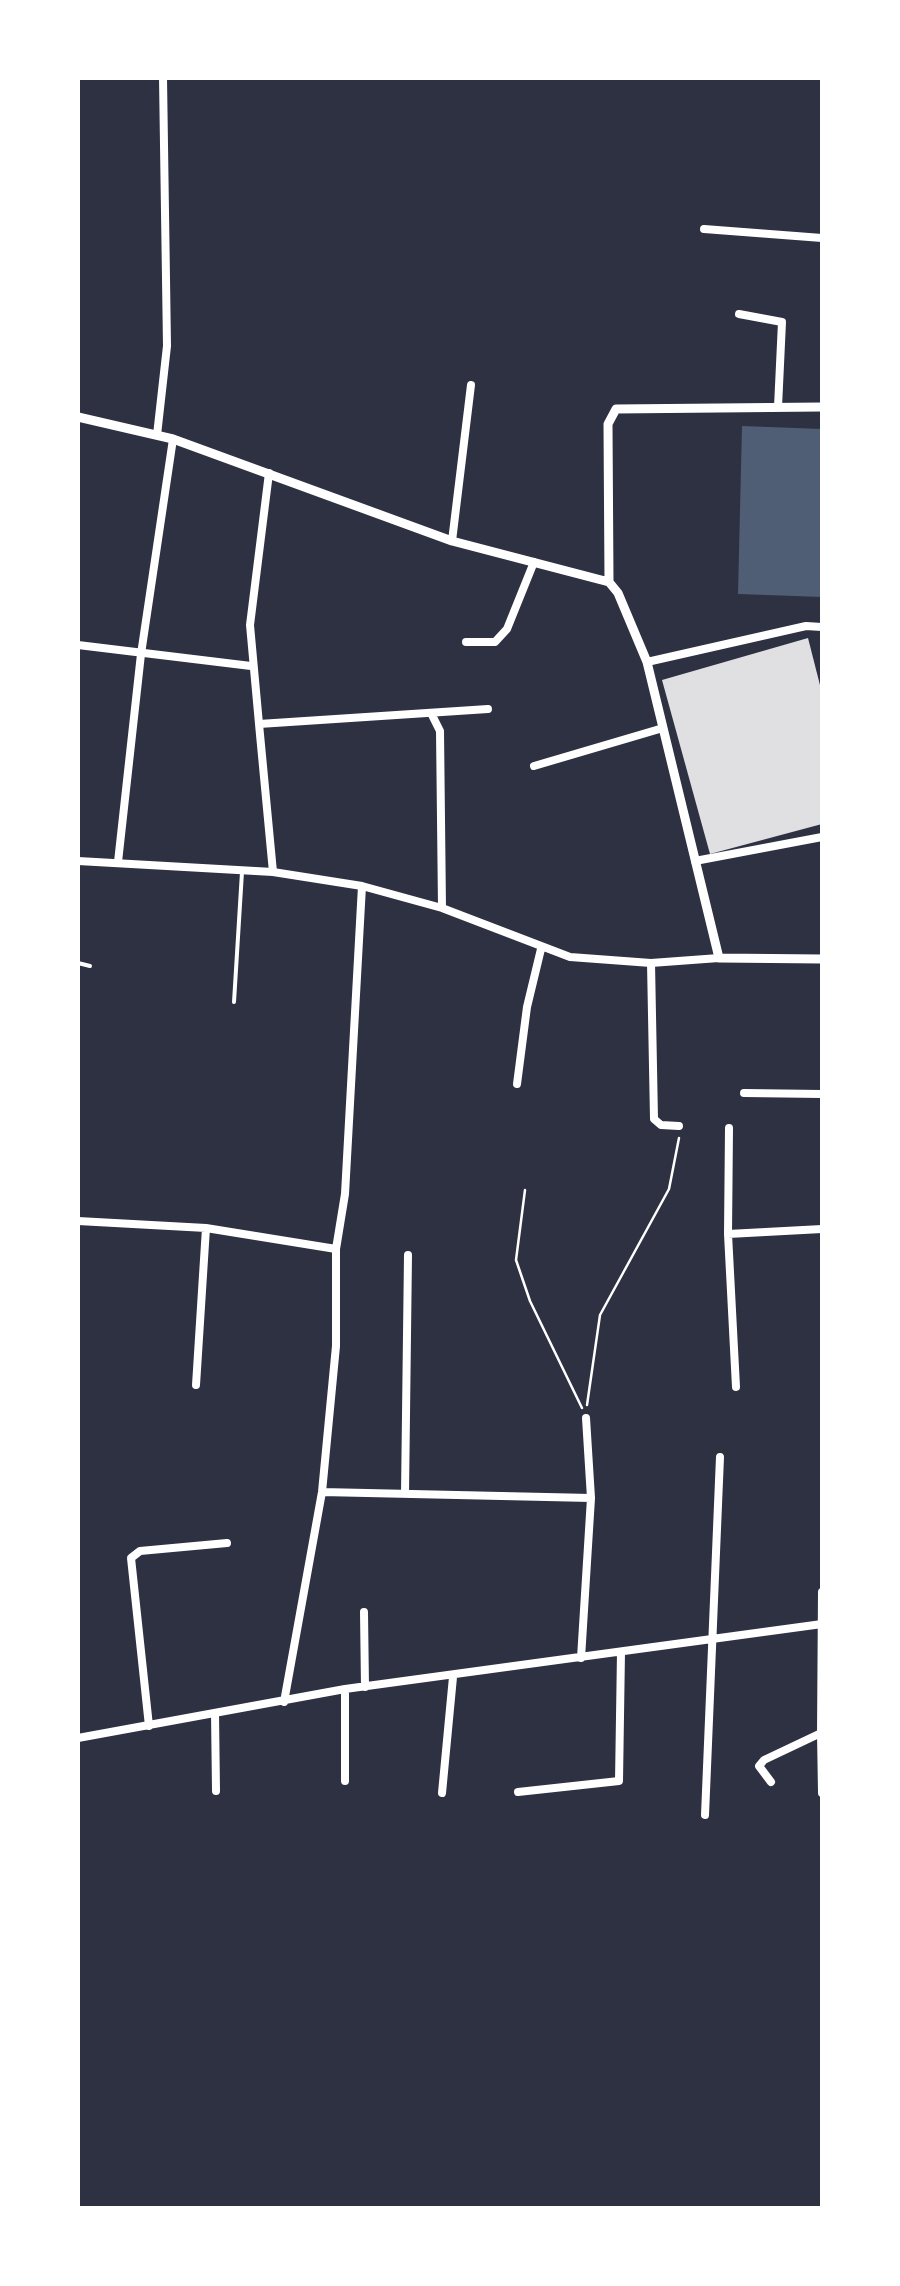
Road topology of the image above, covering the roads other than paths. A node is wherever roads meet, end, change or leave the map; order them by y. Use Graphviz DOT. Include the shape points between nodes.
graph roads {
  1 [pos="163,78"];
  2 [pos="704,229"];
  3 [pos="822,238"];
  4 [pos="739,314"];
  5 [pos="470,386"];
  6 [pos="778,407"];
  7 [pos="822,407"];
  8 [pos="78,417"];
  9 [pos="157,435"];
  10 [pos="173,439"];
  11 [pos="268,473"];
  12 [pos="452,541"];
  13 [pos="534,562"];
  14 [pos="609,582"];
  15 [pos="822,627"];
  16 [pos="466,642"];
  17 [pos="78,645"];
  18 [pos="141,654"];
  19 [pos="647,662"];
  20 [pos="251,666"];
  21 [pos="488,709"];
  22 [pos="432,714"];
  23 [pos="260,724"];
  24 [pos="663,728"];
  25 [pos="534,766"];
  26 [pos="822,837"];
  27 [pos="695,861"];
  28 [pos="78,862"];
  29 [pos="118,862"];
  30 [pos="242,870"];
  31 [pos="273,872"];
  32 [pos="362,886"];
  33 [pos="442,908"];
  34 [pos="541,950"];
  35 [pos="719,958"];
  36 [pos="822,959"];
  37 [pos="651,962"];
  38 [pos="78,963"];
  39 [pos="90,966"];
  40 [pos="234,1002"];
  41 [pos="517,1084"];
  42 [pos="744,1093"];
  43 [pos="822,1094"];
  44 [pos="679,1126"];
  45 [pos="729,1128"];
  46 [pos="78,1222"];
  47 [pos="206,1228"];
  48 [pos="822,1229"];
  49 [pos="728,1234"];
  50 [pos="336,1249"];
  51 [pos="408,1255"];
  52 [pos="196,1385"];
  53 [pos="736,1387"];
  54 [pos="586,1418"];
  55 [pos="720,1458"];
  56 [pos="322,1492"];
  57 [pos="405,1494"];
  58 [pos="591,1498"];
  59 [pos="226,1542"];
  60 [pos="822,1592"];
  61 [pos="364,1612"];
  62 [pos="822,1624"];
  63 [pos="712,1638"];
  64 [pos="622,1652"];
  65 [pos="581,1658"];
  66 [pos="453,1677"];
  67 [pos="365,1686"];
  68 [pos="344,1688"];
  69 [pos="284,1702"];
  70 [pos="215,1713"];
  71 [pos="149,1726"];
  72 [pos="821,1734"];
  73 [pos="78,1738"];
  74 [pos="345,1781"];
  75 [pos="771,1782"];
  76 [pos="216,1791"];
  77 [pos="442,1792"];
  78 [pos="518,1792"];
  79 [pos="822,1793"];
  80 [pos="705,1815"];
  1 -- 9 [label="street" via="167,346"];
  2 -- 3 [label="street"];
  4 -- 6 [label="street" via="782,322"];
  5 -- 12 [label="street"];
  6 -- 7 [label="street"];
  6 -- 14 [label="street" via="627,408 611,414"];
  8 -- 9 [label="street"];
  9 -- 10 [label="street"];
  10 -- 11 [label="street"];
  10 -- 18 [label="street"];
  11 -- 12 [label="street"];
  11 -- 20 [label="street"];
  12 -- 13 [label="street"];
  13 -- 14 [label="street"];
  13 -- 16 [label="street" via="495,642"];
  14 -- 19 [label="street"];
  15 -- 19 [label="street"];
  17 -- 18 [label="street"];
  18 -- 20 [label="street"];
  18 -- 29 [label="street"];
  19 -- 24 [label="street"];
  20 -- 23 [label="street"];
  21 -- 22 [label="street"];
  22 -- 23 [label="street"];
  22 -- 33 [label="street" via="440,731"];
  23 -- 31 [label="street"];
  24 -- 25 [label="street"];
  24 -- 27 [label="street"];
  26 -- 27 [label="street"];
  27 -- 35 [label="street"];
  28 -- 29 [label="street"];
  29 -- 30 [label="street"];
  30 -- 31 [label="street"];
  30 -- 40 [label="lane"];
  31 -- 32 [label="street"];
  32 -- 33 [label="street"];
  32 -- 50 [label="street" via="345,1194"];
  33 -- 34 [label="street"];
  34 -- 37 [label="street"];
  34 -- 41 [label="street"];
  35 -- 36 [label="street"];
  35 -- 37 [label="street"];
  37 -- 44 [label="street" via="654,1120"];
  38 -- 39 [label="lane"];
  42 -- 43 [label="street"];
  45 -- 49 [label="street"];
  46 -- 47 [label="street"];
  47 -- 50 [label="street"];
  47 -- 52 [label="street"];
  48 -- 49 [label="street"];
  49 -- 53 [label="street"];
  50 -- 56 [label="street" via="336,1346"];
  51 -- 57 [label="street"];
  54 -- 58 [label="street"];
  55 -- 63 [label="street"];
  56 -- 57 [label="street"];
  56 -- 69 [label="street"];
  57 -- 58 [label="street"];
  58 -- 65 [label="street"];
  59 -- 71 [label="street" via="140,1551 130,1558"];
  60 -- 62 [label="street"];
  61 -- 67 [label="street"];
  62 -- 63 [label="street"];
  62 -- 72 [label="street"];
  63 -- 64 [label="street"];
  63 -- 80 [label="street"];
  64 -- 65 [label="street"];
  64 -- 78 [label="street" via="619,1782"];
  65 -- 66 [label="street"];
  66 -- 67 [label="street"];
  66 -- 77 [label="street"];
  67 -- 68 [label="street"];
  68 -- 69 [label="street"];
  68 -- 74 [label="street"];
  69 -- 70 [label="street"];
  70 -- 71 [label="street"];
  70 -- 76 [label="street"];
  71 -- 73 [label="street"];
  72 -- 75 [label="street" via="764,1760 759,1766"];
  72 -- 79 [label="street"];
}
